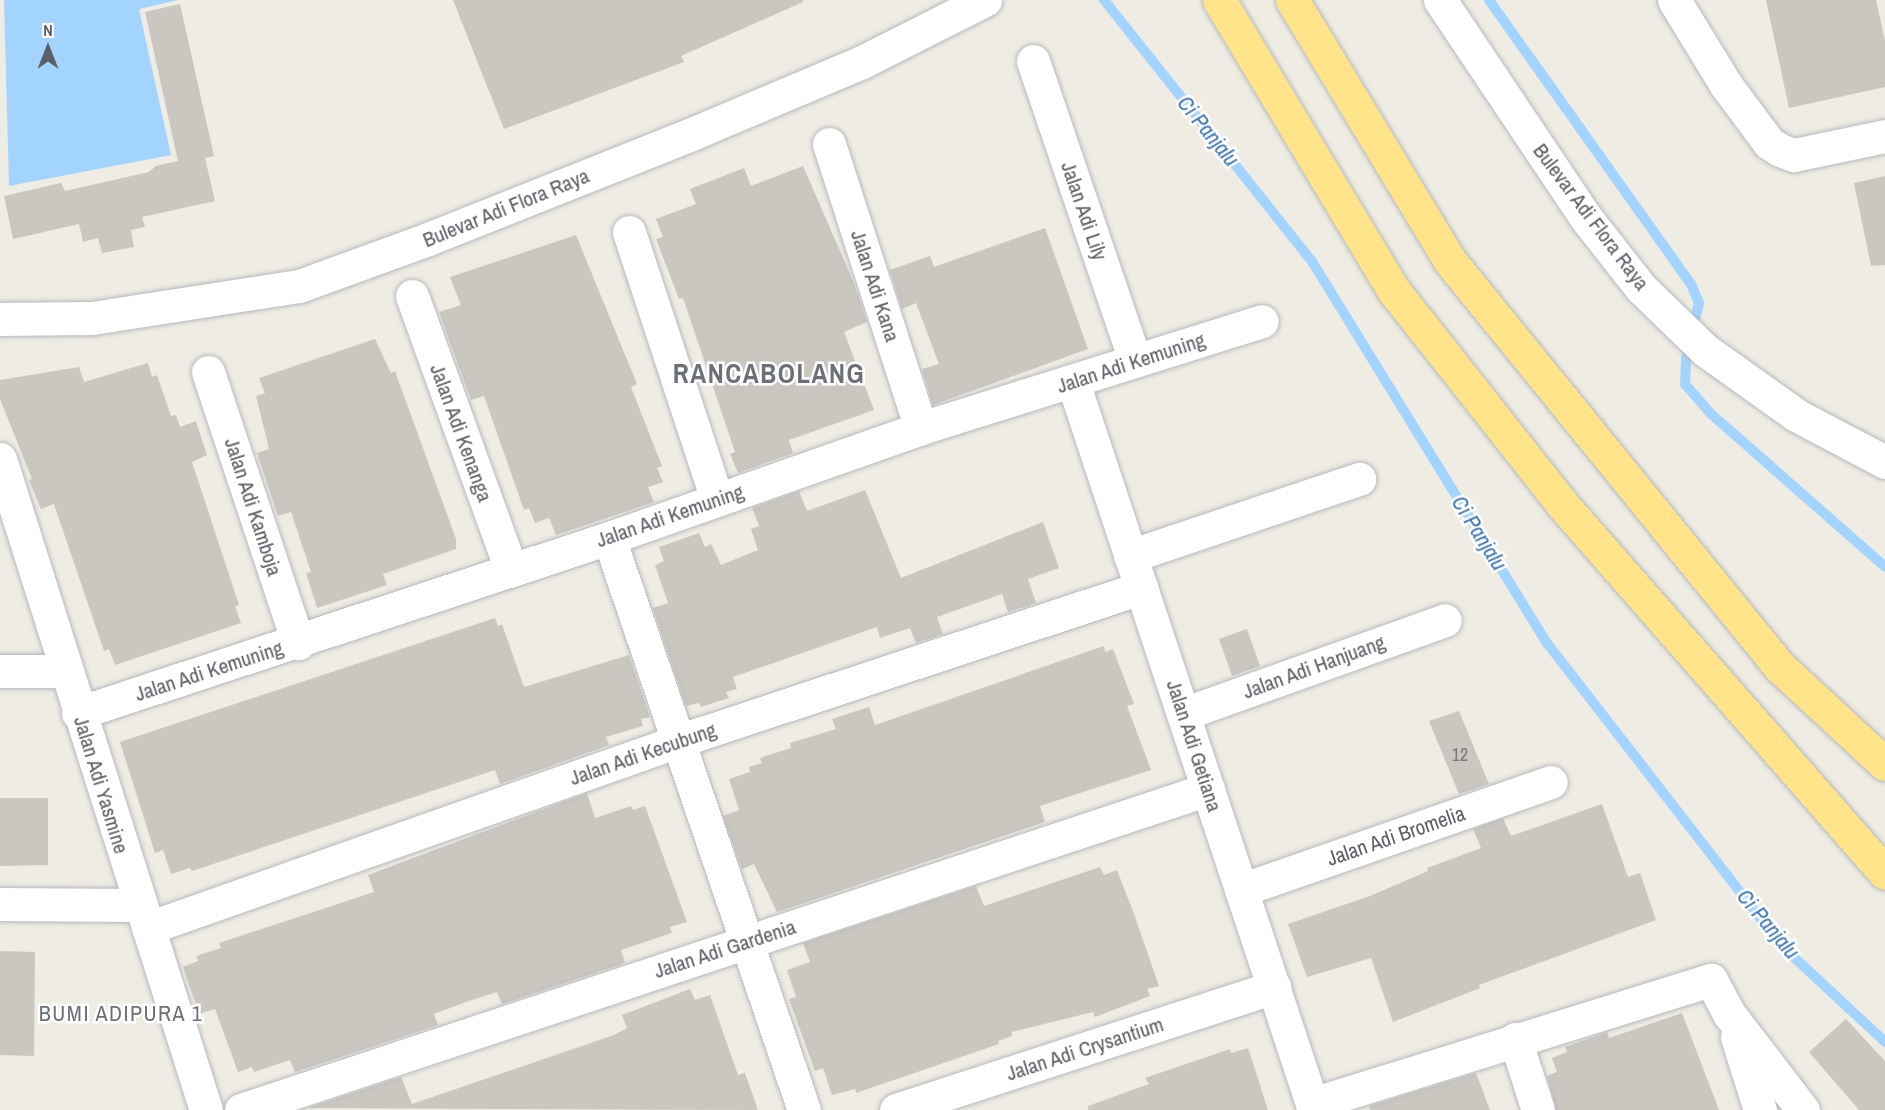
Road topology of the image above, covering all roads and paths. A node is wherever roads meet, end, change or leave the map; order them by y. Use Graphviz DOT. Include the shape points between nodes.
graph roads {
  1 [pos="985,0"];
  2 [pos="1219,0"];
  3 [pos="1292,0"];
  4 [pos="1440,0"];
  5 [pos="1674,0"];
  6 [pos="1033,61"];
  7 [pos="1885,136"];
  8 [pos="829,144"];
  9 [pos="629,232"];
  10 [pos="412,296"];
  11 [pos="0,319"];
  12 [pos="1262,321"];
  13 [pos="1135,360"];
  14 [pos="208,372"];
  15 [pos="1073,382"];
  16 [pos="921,428"];
  17 [pos="1880,454"];
  18 [pos="0,459"];
  19 [pos="1359,479"];
  20 [pos="717,499"];
  21 [pos="609,538"];
  22 [pos="1130,556"];
  23 [pos="511,570"];
  24 [pos="1142,588"];
  25 [pos="1445,620"];
  26 [pos="298,643"];
  27 [pos="0,671"];
  28 [pos="65,671"];
  29 [pos="78,713"];
  30 [pos="1183,714"];
  31 [pos="678,741"];
  32 [pos="1885,764"];
  33 [pos="1551,783"];
  34 [pos="1208,789"];
  35 [pos="1885,873"];
  36 [pos="1241,891"];
  37 [pos="0,904"];
  38 [pos="143,917"];
  39 [pos="746,942"];
  40 [pos="1274,987"];
  41 [pos="1730,1015"];
  42 [pos="1515,1039"];
  43 [pos="1313,1107"];
  44 [pos="206,1110"];
  45 [pos="242,1110"];
  46 [pos="804,1110"];
  47 [pos="896,1110"];
  48 [pos="1538,1110"];
  49 [pos="1760,1110"];
  50 [pos="1803,1110"];
  1 -- 11 [label="street, Bulevar Adi Flora Raya" via="862,62 768,102 428,239 299,286 92,318"];
  2 -- 35 [label="highway" via="1395,291 1562,504"];
  3 -- 32 [label="highway" via="1450,261 1779,666"];
  4 -- 17 [label="street, Bulevar Adi Flora Raya" via="1586,218 1641,288 1705,350 1796,415"];
  5 -- 7 [label="street" via="1726,85 1775,146 1794,155"];
  6 -- 13 [label="street, Jalan Adi Lily"];
  8 -- 16 [label="street, Jalan Adi Kana"];
  9 -- 20 [label="street"];
  10 -- 23 [label="street, Jalan Adi Kenanga"];
  12 -- 13 [label="street, Jalan Adi Kemuning"];
  13 -- 15 [label="street, Jalan Adi Kemuning"];
  14 -- 26 [label="street, Jalan Adi Kamboja"];
  15 -- 16 [label="street, Jalan Adi Kemuning"];
  15 -- 22 [label="street, Jalan Adi Getiana"];
  16 -- 20 [label="street, Jalan Adi Kemuning"];
  18 -- 28 [label="street, Jalan Adi Yasmine"];
  19 -- 22 [label="street"];
  20 -- 21 [label="street, Jalan Adi Kemuning"];
  21 -- 23 [label="street, Jalan Adi Kemuning"];
  21 -- 31 [label="street"];
  22 -- 24 [label="street, Jalan Adi Getiana"];
  23 -- 26 [label="street, Jalan Adi Kemuning"];
  24 -- 30 [label="street, Jalan Adi Getiana"];
  24 -- 31 [label="street, Jalan Adi Kecubung"];
  25 -- 30 [label="street, Jalan Adi Hanjuang"];
  26 -- 29 [label="street, Jalan Adi Kemuning"];
  27 -- 28 [label="street"];
  28 -- 29 [label="street, Jalan Adi Yasmine"];
  29 -- 38 [label="street, Jalan Adi Yasmine"];
  30 -- 34 [label="street, Jalan Adi Getiana"];
  31 -- 38 [label="street, Jalan Adi Kecubung"];
  31 -- 39 [label="street"];
  33 -- 36 [label="street, Jalan Adi Bromelia"];
  34 -- 36 [label="street, Jalan Adi Getiana"];
  34 -- 39 [label="street, Jalan Adi Gardenia"];
  36 -- 40 [label="street, Jalan Adi Getiana"];
  37 -- 38 [label="street, Jalan Adi Kecubung"];
  38 -- 44 [label="street, Jalan Adi Yasmine"];
  39 -- 45 [label="street, Jalan Adi Gardenia"];
  39 -- 46 [label="street"];
  40 -- 43 [label="street, Jalan Adi Getiana"];
  40 -- 47 [label="street, Jalan Adi Crysantium"];
  41 -- 42 [label="street" via="1711,980"];
  41 -- 49 [label="street"];
  41 -- 50 [label="street"];
  42 -- 43 [label="street"];
  42 -- 48 [label="street"];
}
